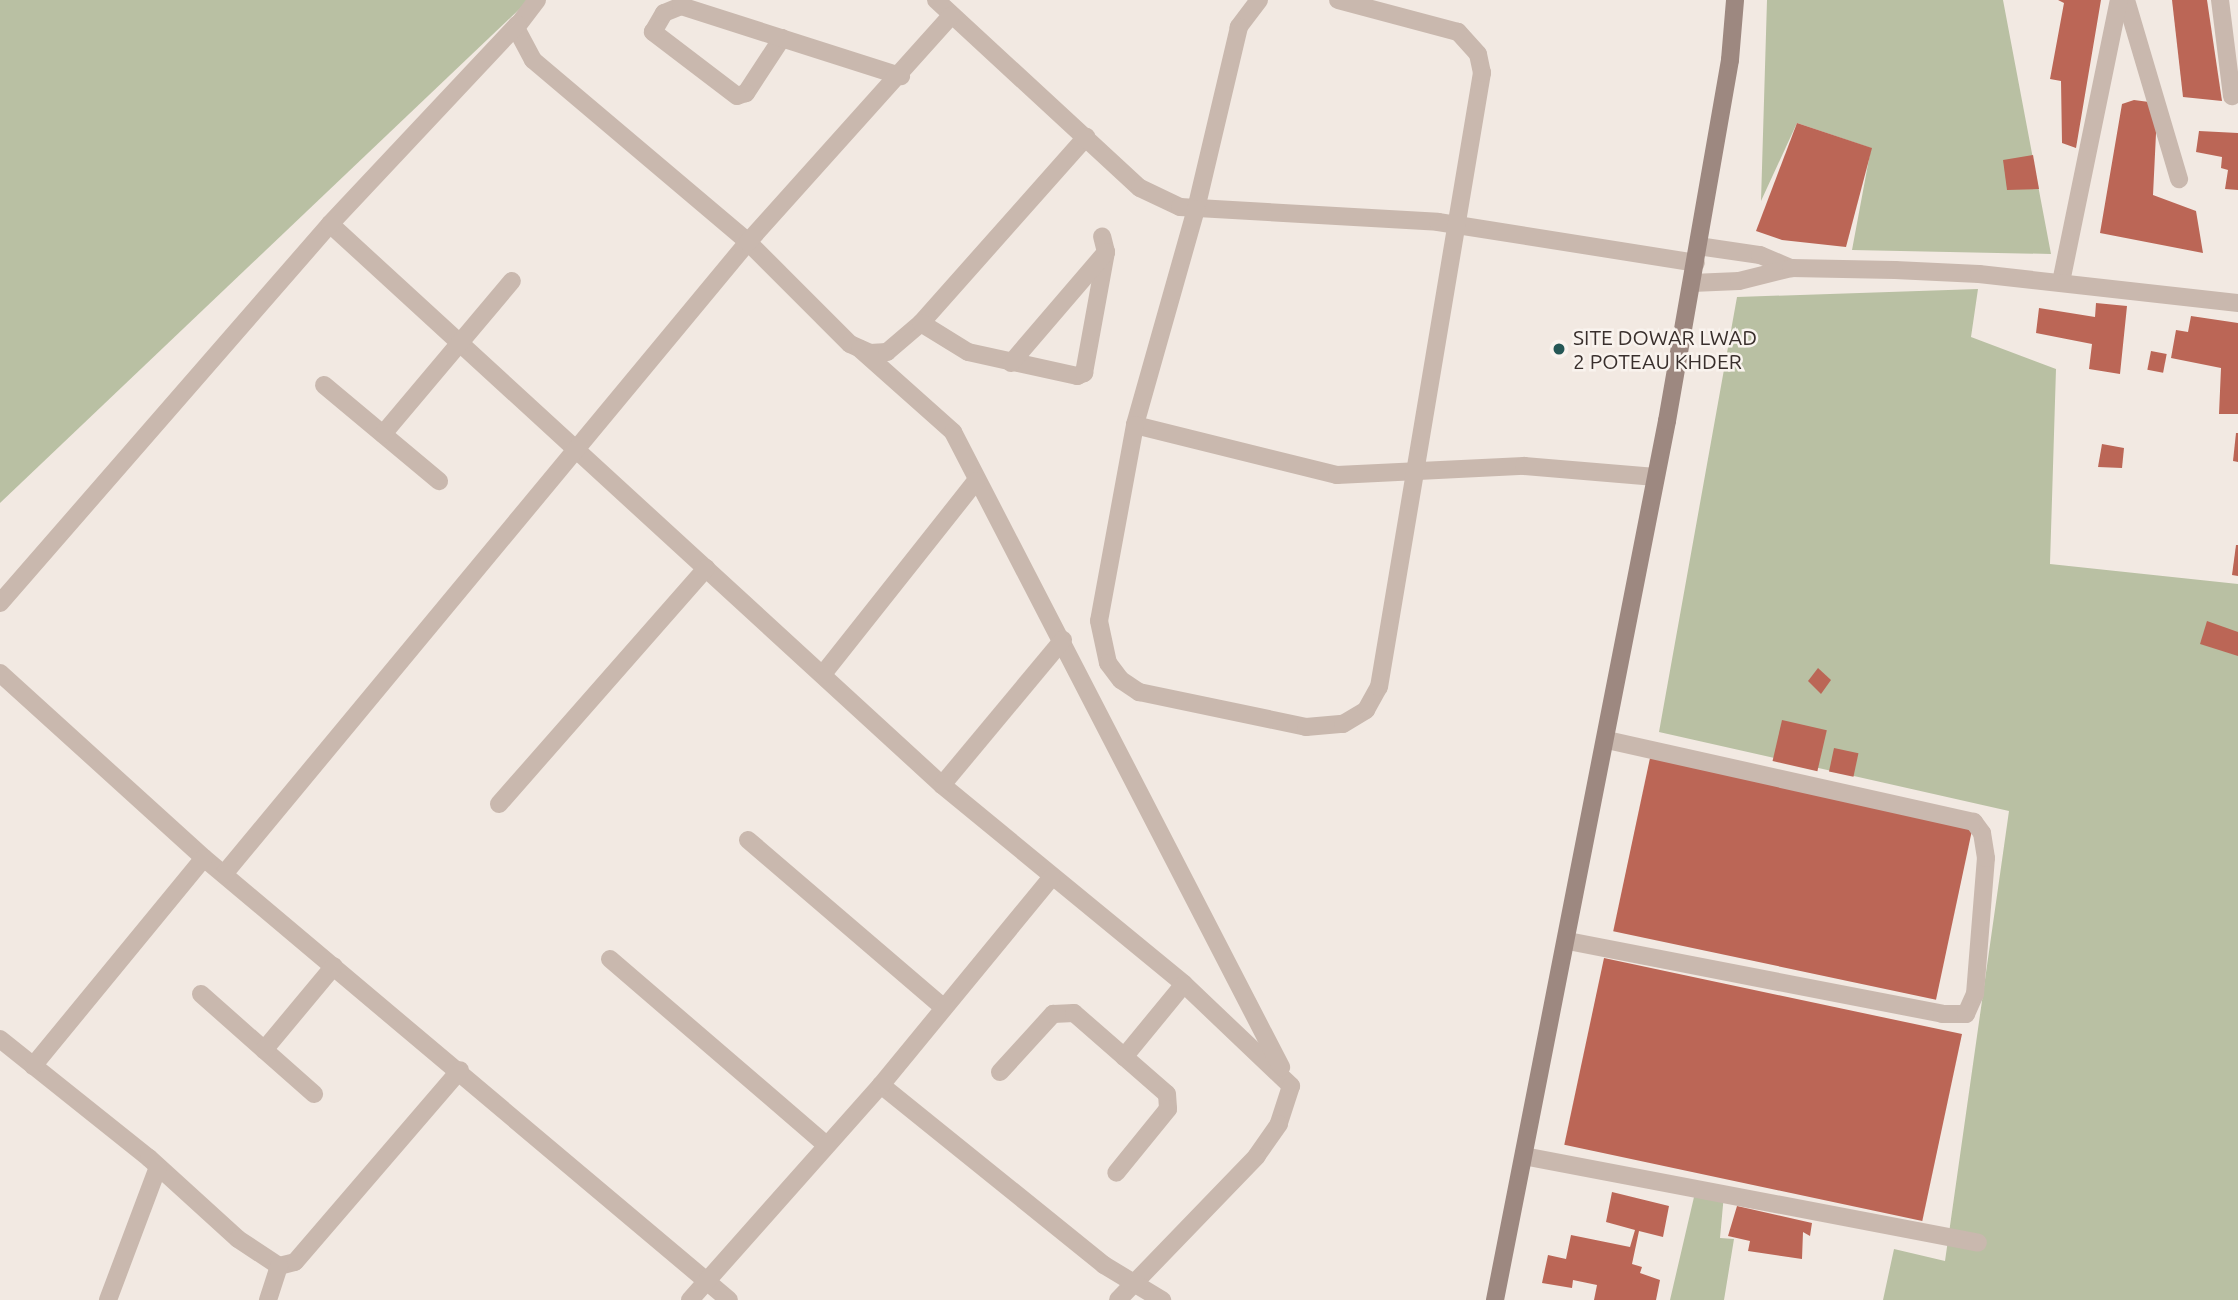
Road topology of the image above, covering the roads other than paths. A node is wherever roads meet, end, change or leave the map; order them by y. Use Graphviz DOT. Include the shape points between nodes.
graph roads {
  1 [pos="537,0"];
  2 [pos="936,0"];
  3 [pos="1259,0"];
  4 [pos="1338,0"];
  5 [pos="2119,0"];
  6 [pos="2126,0"];
  7 [pos="2220,0"];
  8 [pos="1732,4"];
  9 [pos="951,16"];
  10 [pos="518,23"];
  11 [pos="782,38"];
  12 [pos="901,76"];
  13 [pos="2232,96"];
  14 [pos="1086,137"];
  15 [pos="2179,178"];
  16 [pos="1196,209"];
  17 [pos="330,224"];
  18 [pos="1456,225"];
  19 [pos="748,243"];
  20 [pos="1697,254"];
  21 [pos="1791,268"];
  22 [pos="512,281"];
  23 [pos="2061,282"];
  24 [pos="1692,283"];
  25 [pos="2238,303"];
  26 [pos="921,323"];
  27 [pos="460,343"];
  28 [pos="860,349"];
  29 [pos="1011,363"];
  30 [pos="324,385"];
  31 [pos="1135,425"];
  32 [pos="383,434"];
  33 [pos="578,450"];
  34 [pos="1414,474"];
  35 [pos="1656,477"];
  36 [pos="439,481"];
  37 [pos="975,481"];
  38 [pos="706,568"];
  39 [pos="0,603"];
  40 [pos="1063,640"];
  41 [pos="0,673"];
  42 [pos="823,674"];
  43 [pos="1607,740"];
  44 [pos="942,785"];
  45 [pos="499,804"];
  46 [pos="748,840"];
  47 [pos="204,858"];
  48 [pos="224,874"];
  49 [pos="1052,877"];
  50 [pos="1568,941"];
  51 [pos="610,960"];
  52 [pos="334,966"];
  53 [pos="1184,984"];
  54 [pos="201,994"];
  55 [pos="944,1008"];
  56 [pos="0,1039"];
  57 [pos="264,1050"];
  58 [pos="1124,1057"];
  59 [pos="33,1066"];
  60 [pos="460,1070"];
  61 [pos="1000,1072"];
  62 [pos="881,1085"];
  63 [pos="1291,1086"];
  64 [pos="314,1094"];
  65 [pos="826,1145"];
  66 [pos="1524,1156"];
  67 [pos="158,1167"];
  68 [pos="1116,1173"];
  69 [pos="1978,1243"];
  70 [pos="279,1266"];
  71 [pos="706,1279"];
  72 [pos="1132,1283"];
  73 [pos="108,1300"];
  74 [pos="268,1300"];
  75 [pos="690,1300"];
  76 [pos="729,1300"];
  77 [pos="1118,1300"];
  78 [pos="1162,1300"];
  79 [pos="1495,1300"];
  1 -- 10 [label="street"];
  2 -- 9 [label="street"];
  3 -- 16 [label="street" via="1239,27"];
  4 -- 18 [label="street" via="1449,28 1466,38 1478,54 1481,83"];
  5 -- 23 [label="street"];
  6 -- 15 [label="street"];
  7 -- 13 [label="street"];
  8 -- 20 [label="main road"];
  9 -- 12 [label="street"];
  9 -- 14 [label="street"];
  10 -- 17 [label="street"];
  10 -- 19 [label="street" via="517,37 533,60"];
  11 -- 11 [label="street" via="681,6 664,13 653,32 737,96 746,93"];
  11 -- 12 [label="street"];
  12 -- 19 [label="street"];
  14 -- 16 [label="street" via="1140,188 1180,208"];
  14 -- 26 [label="street"];
  16 -- 18 [label="street"];
  16 -- 31 [label="street"];
  17 -- 27 [label="street"];
  17 -- 39 [label="street"];
  18 -- 20 [label="street"];
  18 -- 34 [label="street"];
  19 -- 28 [label="street" via="836,332"];
  19 -- 33 [label="street"];
  20 -- 21 [label="street" via="1746,251"];
  20 -- 24 [label="main road"];
  21 -- 23 [label="street" via="1966,273"];
  21 -- 24 [label="street" via="1739,281"];
  22 -- 27 [label="street"];
  23 -- 25 [label="street"];
  24 -- 35 [label="main road"];
  26 -- 28 [label="street" via="887,352"];
  26 -- 29 [label="street" via="968,352"];
  27 -- 32 [label="street"];
  27 -- 33 [label="street"];
  28 -- 37 [label="street" via="953,432"];
  29 -- 29 [label="street" via="1104,244 1084,373 1077,376"];
  30 -- 32 [label="street"];
  31 -- 34 [label="street" via="1309,470 1360,476"];
  31 -- 34 [label="street" via="1101,600 1099,621 1108,663 1121,680 1139,692 1306,727 1343,724 1375,700"];
  32 -- 36 [label="street"];
  33 -- 38 [label="street"];
  33 -- 48 [label="street"];
  34 -- 35 [label="street" via="1524,466"];
  35 -- 43 [label="main road"];
  37 -- 40 [label="street"];
  37 -- 42 [label="street"];
  38 -- 42 [label="street"];
  38 -- 45 [label="street"];
  40 -- 44 [label="street"];
  40 -- 63 [label="street" via="1135,790"];
  41 -- 47 [label="street"];
  42 -- 44 [label="street"];
  43 -- 50 [label="main road"];
  43 -- 50 [label="street" via="1974,822 1982,833 1986,858 1975,994 1966,1014 1942,1014"];
  44 -- 49 [label="street"];
  46 -- 55 [label="street"];
  47 -- 48 [label="street"];
  47 -- 59 [label="street"];
  48 -- 52 [label="street"];
  49 -- 53 [label="street"];
  49 -- 55 [label="street"];
  50 -- 66 [label="main road"];
  51 -- 65 [label="street"];
  52 -- 57 [label="street"];
  52 -- 60 [label="street"];
  53 -- 58 [label="street"];
  53 -- 63 [label="street"];
  54 -- 57 [label="street"];
  55 -- 62 [label="street"];
  56 -- 59 [label="street"];
  57 -- 64 [label="street"];
  58 -- 61 [label="street" via="1074,1013 1065,1012 1053,1014"];
  58 -- 68 [label="street" via="1170,1102"];
  59 -- 67 [label="street"];
  60 -- 70 [label="street" via="295,1262"];
  60 -- 71 [label="street"];
  62 -- 65 [label="street"];
  62 -- 72 [label="street" via="1033,1211"];
  63 -- 72 [label="street" via="1279,1124 1257,1156"];
  65 -- 71 [label="street"];
  66 -- 69 [label="street"];
  66 -- 79 [label="main road"];
  67 -- 70 [label="street" via="238,1239"];
  67 -- 73 [label="street"];
  70 -- 74 [label="street"];
  71 -- 75 [label="street"];
  71 -- 76 [label="street"];
  72 -- 77 [label="street"];
  72 -- 78 [label="street"];
}
